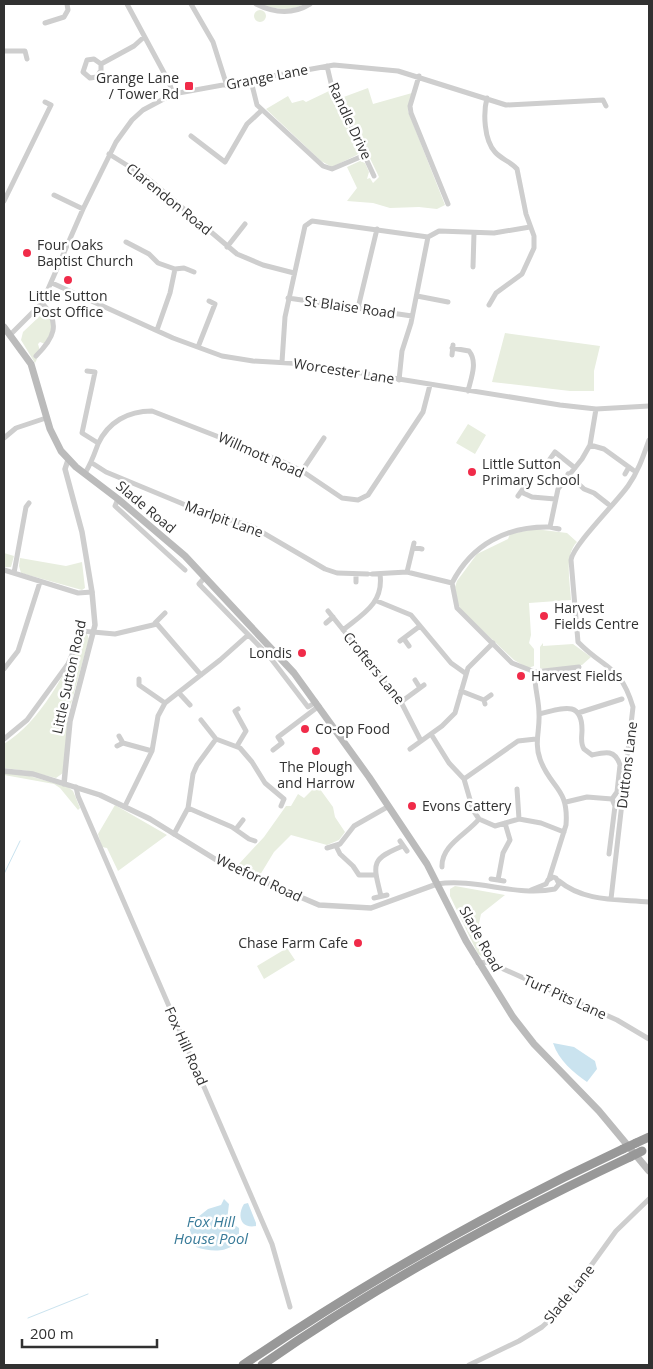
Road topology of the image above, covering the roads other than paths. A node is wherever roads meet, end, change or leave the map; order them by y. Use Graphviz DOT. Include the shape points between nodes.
graph roads {
  1 [pos="66,4"];
  2 [pos="128,4"];
  3 [pos="191,4"];
  4 [pos="256,4"];
  5 [pos="310,4"];
  6 [pos="45,23"];
  7 [pos="144,37"];
  8 [pos="4,51"];
  9 [pos="27,59"];
  10 [pos="101,64"];
  11 [pos="327,66"];
  12 [pos="420,76"];
  13 [pos="251,81"];
  14 [pos="226,86"];
  15 [pos="173,94"];
  16 [pos="488,98"];
  17 [pos="45,102"];
  18 [pos="51,105"];
  19 [pos="606,106"];
  20 [pos="58,108"];
  21 [pos="262,110"];
  22 [pos="191,136"];
  23 [pos="109,154"];
  24 [pos="365,155"];
  25 [pos="374,176"];
  26 [pos="54,196"];
  27 [pos="4,201"];
  28 [pos="448,204"];
  29 [pos="83,209"];
  30 [pos="245,224"];
  31 [pos="530,227"];
  32 [pos="377,229"];
  33 [pos="474,232"];
  34 [pos="428,237"];
  35 [pos="126,242"];
  36 [pos="227,247"];
  37 [pos="473,267"];
  38 [pos="174,269"];
  39 [pos="194,272"];
  40 [pos="294,274"];
  41 [pos="52,283"];
  42 [pos="417,296"];
  43 [pos="288,298"];
  44 [pos="209,301"];
  45 [pos="448,302"];
  46 [pos="42,303"];
  47 [pos="489,305"];
  48 [pos="358,308"];
  49 [pos="412,316"];
  50 [pos="4,327"];
  51 [pos="157,330"];
  52 [pos="10,334"];
  53 [pos="39,343"];
  54 [pos="198,347"];
  55 [pos="44,348"];
  56 [pos="452,349"];
  57 [pos="36,356"];
  58 [pos="282,362"];
  59 [pos="87,371"];
  60 [pos="400,380"];
  61 [pos="430,385"];
  62 [pos="468,391"];
  63 [pos="649,406"];
  64 [pos="596,409"];
  65 [pos="46,418"];
  66 [pos="4,438"];
  67 [pos="324,438"];
  68 [pos="649,440"];
  69 [pos="98,443"];
  70 [pos="590,445"];
  71 [pos="550,459"];
  72 [pos="68,460"];
  73 [pos="92,463"];
  74 [pos="575,468"];
  75 [pos="302,471"];
  76 [pos="85,473"];
  77 [pos="568,474"];
  78 [pos="625,474"];
  79 [pos="526,486"];
  80 [pos="118,499"];
  81 [pos="555,499"];
  82 [pos="29,502"];
  83 [pos="604,504"];
  84 [pos="550,527"];
  85 [pos="559,529"];
  86 [pos="422,549"];
  87 [pos="185,556"];
  88 [pos="179,563"];
  89 [pos="4,570"];
  90 [pos="186,570"];
  91 [pos="407,572"];
  92 [pos="14,573"];
  93 [pos="356,574"];
  94 [pos="380,574"];
  95 [pos="205,577"];
  96 [pos="40,582"];
  97 [pos="356,582"];
  98 [pos="452,583"];
  99 [pos="92,592"];
  100 [pos="377,601"];
  101 [pos="232,605"];
  102 [pos="225,612"];
  103 [pos="328,612"];
  104 [pos="165,613"];
  105 [pos="333,617"];
  106 [pos="326,622"];
  107 [pos="155,623"];
  108 [pos="420,626"];
  109 [pos="343,630"];
  110 [pos="93,632"];
  111 [pos="248,635"];
  112 [pos="493,643"];
  113 [pos="409,646"];
  114 [pos="275,650"];
  115 [pos="269,656"];
  116 [pos="576,669"];
  117 [pos="4,670"];
  118 [pos="535,672"];
  119 [pos="465,673"];
  120 [pos="201,675"];
  121 [pos="415,680"];
  122 [pos="137,683"];
  123 [pos="461,691"];
  124 [pos="179,693"];
  125 [pos="612,693"];
  126 [pos="491,695"];
  127 [pos="622,698"];
  128 [pos="613,700"];
  129 [pos="401,702"];
  130 [pos="165,703"];
  131 [pos="317,704"];
  132 [pos="190,705"];
  133 [pos="235,709"];
  134 [pos="578,712"];
  135 [pos="540,714"];
  136 [pos="200,720"];
  137 [pos="431,734"];
  138 [pos="119,736"];
  139 [pos="4,739"];
  140 [pos="216,739"];
  141 [pos="536,739"];
  142 [pos="422,741"];
  143 [pos="123,743"];
  144 [pos="117,746"];
  145 [pos="237,746"];
  146 [pos="410,749"];
  147 [pos="273,750"];
  148 [pos="152,751"];
  149 [pos="4,771"];
  150 [pos="464,779"];
  151 [pos="64,784"];
  152 [pos="76,787"];
  153 [pos="509,795"];
  154 [pos="612,799"];
  155 [pos="566,802"];
  156 [pos="125,806"];
  157 [pos="281,806"];
  158 [pos="389,806"];
  159 [pos="188,808"];
  160 [pos="519,818"];
  161 [pos="479,819"];
  162 [pos="243,820"];
  163 [pos="505,823"];
  164 [pos="236,829"];
  165 [pos="564,832"];
  166 [pos="174,834"];
  167 [pos="255,841"];
  168 [pos="603,845"];
  169 [pos="336,846"];
  170 [pos="404,846"];
  171 [pos="610,846"];
  172 [pos="327,848"];
  173 [pos="609,854"];
  174 [pos="435,857"];
  175 [pos="442,859"];
  176 [pos="554,865"];
  177 [pos="442,867"];
  178 [pos="374,875"];
  179 [pos="490,879"];
  180 [pos="557,880"];
  181 [pos="548,882"];
  182 [pos="438,884"];
  183 [pos="568,888"];
  184 [pos="554,889"];
  185 [pos="527,891"];
  186 [pos="374,898"];
  187 [pos="611,899"];
  188 [pos="649,902"];
  189 [pos="478,963"];
  190 [pos="649,1039"];
  191 [pos="649,1137"];
  192 [pos="646,1150"];
  193 [pos="649,1171"];
  194 [pos="649,1199"];
  195 [pos="290,1307"];
  196 [pos="243,1365"];
  197 [pos="262,1365"];
  198 [pos="469,1365"];
  1 -- 6 [label="street" via="68,10 64,17"];
  2 -- 7 [label="street"];
  3 -- 14 [label="street" via="215,47"];
  4 -- 5 [label="street" via="280,12"];
  7 -- 10 [label="street"];
  7 -- 15 [label="street"];
  8 -- 9 [label="street" via="26,51"];
  11 -- 12 [label="street, Grange Lane" via="378,68"];
  11 -- 13 [label="street, Grange Lane"];
  11 -- 24 [label="street, Randle Drive" via="330,84"];
  12 -- 16 [label="street, Grange Lane"];
  12 -- 28 [label="street" via="410,106 411,113"];
  13 -- 14 [label="street, Grange Lane"];
  13 -- 21 [label="street" via="254,96"];
  14 -- 15 [label="street, Grange Lane"];
  15 -- 23 [label="street, Grange Lane" via="132,120"];
  16 -- 19 [label="street, Grange Lane" via="506,105 603,100"];
  16 -- 31 [label="street" via="485,107 488,137 495,152 517,169"];
  17 -- 18 [label="street"];
  18 -- 20 [label="street"];
  18 -- 27 [label="street"];
  21 -- 22 [label="street" via="247,124 225,162"];
  21 -- 24 [label="street" via="328,168 338,168"];
  23 -- 29 [label="street, Grange Lane"];
  23 -- 36 [label="street, Clarendon Road" via="146,178"];
  24 -- 25 [label="street, Randle Drive"];
  26 -- 29 [label="street" via="59,202"];
  29 -- 41 [label="street, Grange Lane"];
  30 -- 36 [label="street"];
  31 -- 33 [label="street" via="494,233"];
  31 -- 47 [label="street" via="535,242 526,269"];
  32 -- 34 [label="street"];
  32 -- 40 [label="street" via="308,223 304,226"];
  32 -- 48 [label="street"];
  33 -- 34 [label="street" via="439,231"];
  33 -- 37 [label="street"];
  34 -- 42 [label="street"];
  35 -- 38 [label="street" via="149,254 158,263"];
  36 -- 40 [label="street, Clarendon Road" via="249,260"];
  38 -- 39 [label="street"];
  38 -- 51 [label="street" via="170,293"];
  40 -- 43 [label="street"];
  41 -- 46 [label="street, Grange Lane"];
  41 -- 51 [label="street, Worcester Lane"];
  42 -- 45 [label="street" via="441,297"];
  42 -- 49 [label="street"];
  43 -- 48 [label="street, St Blaise Road"];
  43 -- 58 [label="street"];
  44 -- 54 [label="street" via="215,304"];
  46 -- 52 [label="street, Grange Lane"];
  46 -- 55 [label="street" via="50,312 53,324 52,338"];
  48 -- 49 [label="street, St Blaise Road"];
  49 -- 60 [label="street" via="402,351"];
  50 -- 52 [label="main road"];
  51 -- 54 [label="street, Worcester Lane"];
  52 -- 65 [label="main road" via="31,364"];
  53 -- 55 [label="street"];
  54 -- 58 [label="street, Worcester Lane" via="229,358"];
  55 -- 57 [label="street"];
  56 -- 62 [label="street" via="469,351 473,356"];
  58 -- 60 [label="street, Worcester Lane"];
  59 -- 69 [label="street" via="95,372 82,433"];
  60 -- 61 [label="street, Worcester Lane"];
  61 -- 62 [label="street, Worcester Lane"];
  61 -- 75 [label="street, Willmott Road" via="423,412 368,495 358,500 342,498"];
  62 -- 64 [label="street, Worcester Lane"];
  63 -- 64 [label="street, Worcester Lane"];
  64 -- 70 [label="street"];
  65 -- 66 [label="street" via="16,428"];
  65 -- 72 [label="main road" via="54,440"];
  67 -- 75 [label="street"];
  68 -- 187 [label="street, Duttons Lane" via="638,472 610,510 575,548 571,560 578,642 623,680 633,708"];
  69 -- 73 [label="street, Willmott Road"];
  69 -- 75 [label="street, Willmott Road" via="108,428 123,416 152,411"];
  70 -- 74 [label="street"];
  70 -- 78 [label="street" via="604,450 631,469"];
  71 -- 74 [label="street" via="555,452"];
  72 -- 76 [label="main road, Slade Road"];
  72 -- 99 [label="street, Little Sutton Road" via="65,470 82,532"];
  73 -- 76 [label="street, Willmott Road"];
  73 -- 93 [label="street, Marlpit Lane" via="188,506 253,527 325,570"];
  74 -- 77 [label="street"];
  76 -- 80 [label="main road, Slade Road"];
  77 -- 81 [label="street"];
  77 -- 83 [label="street"];
  79 -- 81 [label="street" via="520,494"];
  80 -- 87 [label="main road, Slade Road"];
  80 -- 88 [label="street" via="115,506"];
  81 -- 84 [label="street"];
  82 -- 92 [label="street"];
  84 -- 85 [label="street"];
  84 -- 98 [label="street" via="516,529 489,542 466,561"];
  86 -- 91 [label="street" via="413,545"];
  87 -- 88 [label="street"];
  87 -- 95 [label="main road, Slade Road"];
  88 -- 90 [label="street"];
  89 -- 92 [label="street"];
  91 -- 94 [label="street, Marlpit Lane"];
  91 -- 98 [label="street, Marlpit Lane"];
  92 -- 96 [label="street"];
  93 -- 94 [label="street, Marlpit Lane"];
  93 -- 97 [label="street"];
  94 -- 100 [label="street"];
  95 -- 101 [label="main road, Slade Road"];
  95 -- 102 [label="street, Slade Road" via="199,584"];
  96 -- 99 [label="street" via="78,593"];
  96 -- 117 [label="street" via="18,651"];
  98 -- 112 [label="street" via="457,608"];
  99 -- 110 [label="street, Little Sutton Road"];
  100 -- 108 [label="street" via="407,612"];
  100 -- 109 [label="street"];
  101 -- 102 [label="street"];
  101 -- 114 [label="main road, Slade Road"];
  102 -- 111 [label="street, Slade Road"];
  103 -- 105 [label="street, Crofters Lane"];
  104 -- 107 [label="street"];
  105 -- 106 [label="street"];
  105 -- 109 [label="street, Crofters Lane"];
  107 -- 110 [label="street" via="115,634"];
  107 -- 120 [label="street"];
  108 -- 113 [label="street" via="402,640"];
  108 -- 119 [label="street" via="451,663"];
  109 -- 129 [label="street, Crofters Lane"];
  110 -- 139 [label="street" via="80,632 68,664 27,720"];
  110 -- 151 [label="street, Little Sutton Road" via="70,721"];
  111 -- 115 [label="street, Slade Road"];
  111 -- 120 [label="street"];
  112 -- 118 [label="street" via="512,663"];
  112 -- 119 [label="street"];
  114 -- 115 [label="street"];
  114 -- 131 [label="main road, Slade Road"];
  115 -- 131 [label="street, Slade Road" via="308,707"];
  116 -- 118 [label="street"];
  118 -- 135 [label="street"];
  119 -- 123 [label="street"];
  120 -- 124 [label="street"];
  121 -- 129 [label="street" via="422,686"];
  122 -- 130 [label="street"];
  123 -- 126 [label="street" via="485,702"];
  123 -- 137 [label="street" via="455,713"];
  124 -- 130 [label="street"];
  124 -- 132 [label="street"];
  125 -- 128 [label="street"];
  127 -- 128 [label="street"];
  128 -- 134 [label="street"];
  129 -- 142 [label="street, Crofters Lane"];
  130 -- 148 [label="street" via="155,726"];
  131 -- 147 [label="street" via="278,737 282,743"];
  131 -- 158 [label="main road, Slade Road"];
  133 -- 145 [label="street" via="246,731"];
  134 -- 135 [label="street" via="568,708"];
  134 -- 154 [label="street" via="582,746 586,752 592,755 606,752 618,759 617,792"];
  135 -- 141 [label="street"];
  136 -- 140 [label="street"];
  137 -- 142 [label="street"];
  137 -- 150 [label="street" via="449,763"];
  138 -- 143 [label="street"];
  140 -- 145 [label="street" via="229,746"];
  140 -- 159 [label="street" via="206,749 193,774"];
  141 -- 150 [label="street" via="518,741"];
  141 -- 155 [label="street" via="545,770 558,785"];
  142 -- 146 [label="street"];
  143 -- 144 [label="street"];
  143 -- 148 [label="street"];
  145 -- 157 [label="street" via="265,783 287,800"];
  148 -- 156 [label="street"];
  149 -- 151 [label="street, Weeford Road" via="33,774"];
  150 -- 161 [label="street"];
  151 -- 152 [label="street, Weeford Road"];
  152 -- 156 [label="street, Weeford Road"];
  152 -- 195 [label="street, Fox Hill Road" via="272,1244"];
  153 -- 160 [label="street" via="516,792"];
  154 -- 155 [label="street" via="587,797"];
  154 -- 171 [label="street" via="615,806"];
  155 -- 165 [label="street"];
  156 -- 166 [label="street, Weeford Road"];
  158 -- 169 [label="street" via="354,826"];
  158 -- 182 [label="main road, Slade Road"];
  159 -- 164 [label="street"];
  159 -- 166 [label="street"];
  160 -- 163 [label="street"];
  160 -- 165 [label="street"];
  161 -- 163 [label="street" via="492,826"];
  161 -- 175 [label="street" via="458,838"];
  162 -- 164 [label="street"];
  163 -- 179 [label="street" via="510,840 503,854 501,880"];
  164 -- 167 [label="street"];
  165 -- 176 [label="street"];
  166 -- 182 [label="street, Weeford Road" via="224,864 319,905 371,908"];
  168 -- 171 [label="street"];
  169 -- 172 [label="street"];
  169 -- 178 [label="street" via="359,875"];
  170 -- 178 [label="street" via="380,858"];
  171 -- 173 [label="street"];
  174 -- 175 [label="street"];
  175 -- 177 [label="street"];
  176 -- 180 [label="street"];
  176 -- 181 [label="street"];
  178 -- 186 [label="street" via="384,895"];
  180 -- 181 [label="street, Weeford Road"];
  180 -- 183 [label="street, Weeford Road"];
  180 -- 184 [label="street"];
  181 -- 184 [label="street"];
  181 -- 185 [label="street, Weeford Road"];
  182 -- 185 [label="street, Weeford Road" via="462,881"];
  182 -- 189 [label="main road, Slade Road"];
  183 -- 184 [label="street, Weeford Road"];
  183 -- 187 [label="street, Weeford Road" via="587,896"];
  184 -- 185 [label="street, Weeford Road"];
  187 -- 188 [label="street, Weeford Road"];
  189 -- 190 [label="street, Turf Pits Lane" via="488,962 626,1024"];
  189 -- 193 [label="main road, Slade Road" via="534,1044 599,1111"];
  191 -- 196 [label="highway, bridge" via="470,1225 364,1286"];
  192 -- 197 [label="highway, bridge" via="478,1232 374,1293"];
  194 -- 198 [label="street, Slade Lane" via="616,1231 549,1320 519,1341"];
}
